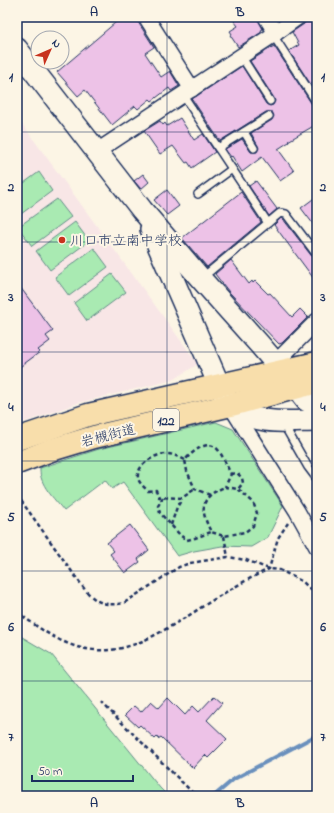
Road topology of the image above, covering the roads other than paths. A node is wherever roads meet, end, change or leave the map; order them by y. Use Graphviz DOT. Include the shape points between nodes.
graph roads {
  1 [pos="146,17"];
  2 [pos="266,17"];
  3 [pos="298,17"];
  4 [pos="275,34"];
  5 [pos="17,49"];
  6 [pos="241,56"];
  7 [pos="187,92"];
  8 [pos="270,101"];
  9 [pos="317,103"];
  10 [pos="269,116"];
  11 [pos="244,132"];
  12 [pos="218,148"];
  13 [pos="254,148"];
  14 [pos="96,152"];
  15 [pos="232,169"];
  16 [pos="198,194"];
  17 [pos="142,210"];
  18 [pos="268,223"];
  19 [pos="317,255"];
  20 [pos="201,279"];
  21 [pos="317,321"];
  22 [pos="317,363"];
  23 [pos="276,365"];
  24 [pos="219,385"];
  25 [pos="312,394"];
  26 [pos="231,405"];
  27 [pos="317,420"];
  28 [pos="281,421"];
  29 [pos="17,439"];
  30 [pos="17,463"];
  31 [pos="317,479"];
  32 [pos="317,547"];
  1 -- 7 [label="street"];
  2 -- 4 [label="street"];
  3 -- 4 [label="street"];
  4 -- 6 [label="street"];
  4 -- 9 [label="lane"];
  5 -- 14 [label="street"];
  6 -- 7 [label="street"];
  6 -- 8 [label="lane"];
  7 -- 12 [label="lane"];
  7 -- 14 [label="street"];
  10 -- 11 [label="lane"];
  11 -- 12 [label="lane"];
  11 -- 13 [label="lane"];
  12 -- 15 [label="lane"];
  14 -- 17 [label="street"];
  15 -- 16 [label="lane"];
  15 -- 18 [label="lane"];
  17 -- 20 [label="street"];
  17 -- 24 [label="street"];
  18 -- 19 [label="lane" via="280,213 286,214"];
  18 -- 20 [label="lane"];
  20 -- 23 [label="street"];
  21 -- 23 [label="street"];
  22 -- 24 [label="highway, 岩槻街道 / 122"];
  24 -- 26 [label="street"];
  24 -- 29 [label="highway, 岩槻街道 / 122" via="88,415"];
  25 -- 26 [label="highway, 岩槻街道 / 122"];
  26 -- 28 [label="street" via="247,415"];
  26 -- 30 [label="highway, 岩槻街道 / 122" via="94,437"];
  26 -- 32 [label="street"];
  27 -- 28 [label="street"];
  28 -- 31 [label="lane"];
}
